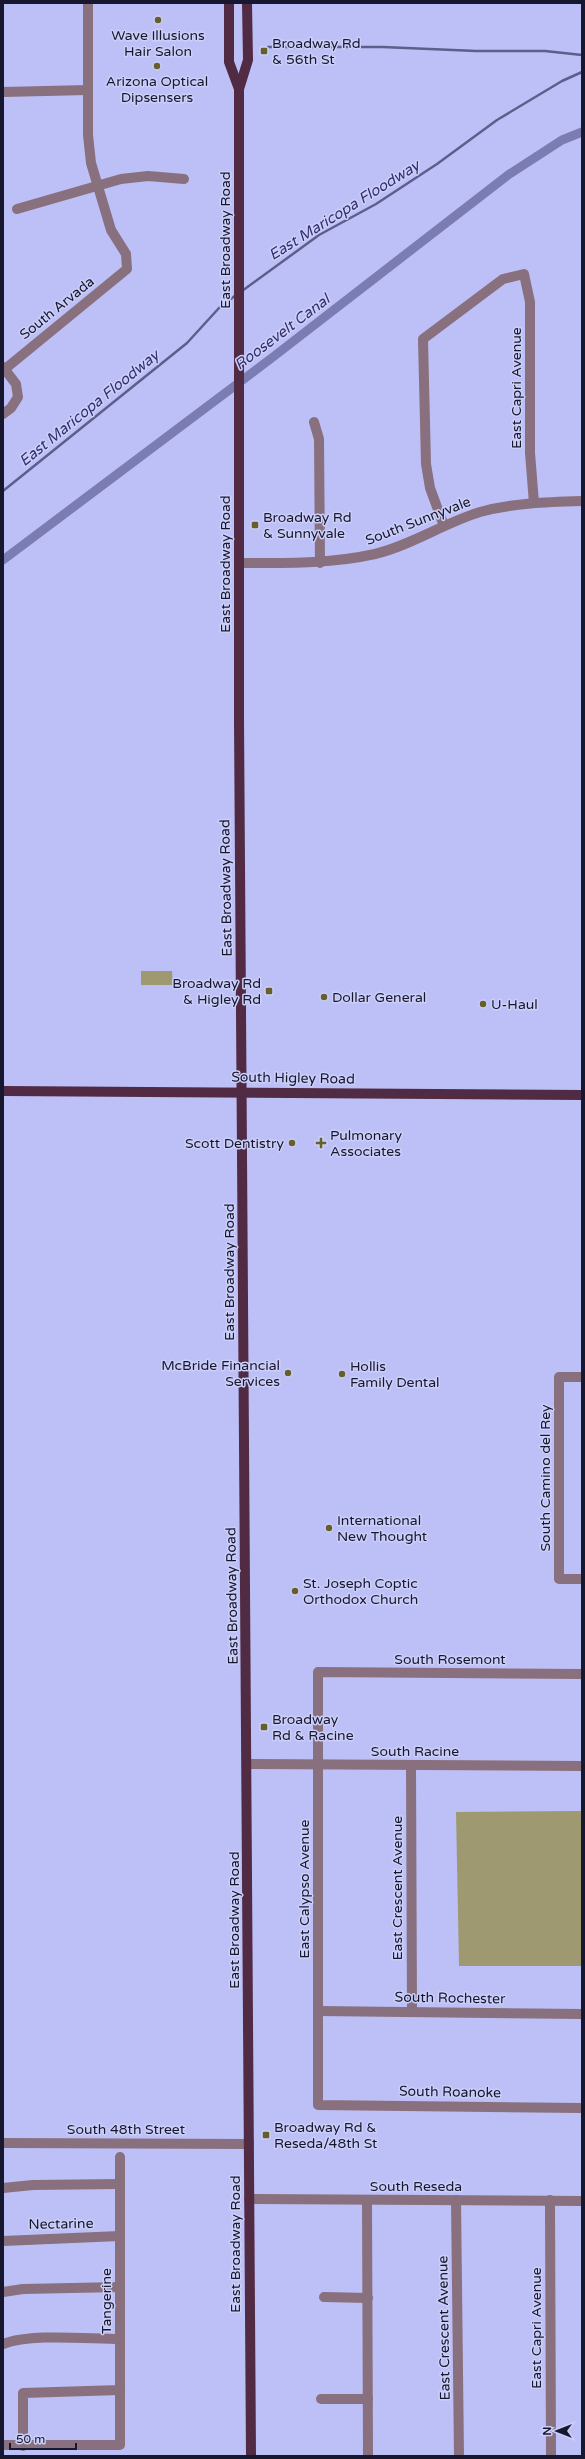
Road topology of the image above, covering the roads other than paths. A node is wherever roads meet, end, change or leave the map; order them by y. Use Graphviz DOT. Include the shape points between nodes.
graph roads {
  1 [pos="88,3"];
  2 [pos="229,3"];
  3 [pos="247,3"];
  4 [pos="239,89"];
  5 [pos="88,90"];
  6 [pos="3,92"];
  7 [pos="184,179"];
  8 [pos="97,185"];
  9 [pos="17,209"];
  10 [pos="4,368"];
  11 [pos="3,414"];
  12 [pos="314,422"];
  13 [pos="582,501"];
  14 [pos="534,503"];
  15 [pos="444,526"];
  16 [pos="239,563"];
  17 [pos="320,563"];
  18 [pos="3,1091"];
  19 [pos="242,1091"];
  20 [pos="582,1095"];
  21 [pos="582,1377"];
  22 [pos="582,1579"];
  23 [pos="318,1672"];
  24 [pos="582,1674"];
  25 [pos="247,1764"];
  26 [pos="318,1764"];
  27 [pos="411,1765"];
  28 [pos="582,1766"];
  29 [pos="318,2011"];
  30 [pos="412,2012"];
  31 [pos="582,2014"];
  32 [pos="318,2105"];
  33 [pos="582,2108"];
  34 [pos="3,2143"];
  35 [pos="249,2144"];
  36 [pos="120,2157"];
  37 [pos="120,2184"];
  38 [pos="3,2188"];
  39 [pos="249,2199"];
  40 [pos="367,2200"];
  41 [pos="456,2200"];
  42 [pos="550,2200"];
  43 [pos="582,2200"];
  44 [pos="120,2236"];
  45 [pos="3,2241"];
  46 [pos="120,2287"];
  47 [pos="3,2292"];
  48 [pos="324,2297"];
  49 [pos="368,2298"];
  50 [pos="120,2339"];
  51 [pos="3,2344"];
  52 [pos="120,2390"];
  53 [pos="321,2399"];
  54 [pos="368,2399"];
  55 [pos="3,2445"];
  56 [pos="23,2446"];
  57 [pos="251,2456"];
  58 [pos="368,2456"];
  59 [pos="460,2456"];
  60 [pos="551,2456"];
  1 -- 5 [label="street"];
  2 -- 4 [label="main road, East Broadway Road" via="229,62"];
  3 -- 4 [label="main road, East Broadway Road" via="248,60"];
  4 -- 16 [label="main road, East Broadway Road"];
  5 -- 6 [label="street"];
  5 -- 8 [label="street" via="88,136"];
  7 -- 8 [label="street" via="148,176"];
  8 -- 9 [label="street"];
  8 -- 10 [label="street, South Arvada" via="111,230 126,254 127,269"];
  10 -- 11 [label="street" via="16,384 18,397 11,408"];
  12 -- 17 [label="street" via="319,439"];
  13 -- 14 [label="street, South Sunnyvale"];
  14 -- 15 [label="street, South Sunnyvale" via="503,506 479,512"];
  14 -- 15 [label="street, East Capri Avenue" via="530,453 530,302 524,274 503,279 423,339 426,464 430,488"];
  15 -- 17 [label="street, South Sunnyvale" via="377,553"];
  16 -- 17 [label="street, South Sunnyvale"];
  16 -- 19 [label="main road, East Broadway Road"];
  18 -- 19 [label="main road, South Higley Road"];
  19 -- 20 [label="main road, South Higley Road"];
  19 -- 25 [label="main road, East Broadway Road"];
  21 -- 22 [label="street, South Camino del Rey" via="559,1377 559,1579"];
  23 -- 24 [label="street, South Rosemont"];
  23 -- 26 [label="street, East Calypso Avenue"];
  25 -- 26 [label="street, South Racine"];
  25 -- 35 [label="main road, East Broadway Road"];
  26 -- 27 [label="street, South Racine"];
  26 -- 29 [label="street, East Calypso Avenue"];
  27 -- 28 [label="street, South Racine"];
  27 -- 30 [label="street, East Crescent Avenue"];
  29 -- 30 [label="street, South Rochester"];
  29 -- 32 [label="street, East Calypso Avenue"];
  30 -- 31 [label="street, South Rochester"];
  32 -- 33 [label="street, South Roanoke"];
  34 -- 35 [label="street, South 48th Street"];
  35 -- 39 [label="main road, East Broadway Road"];
  36 -- 37 [label="street, Tangerine"];
  37 -- 38 [label="street"];
  37 -- 44 [label="street, Tangerine"];
  39 -- 40 [label="street, South Reseda"];
  39 -- 57 [label="main road, East Broadway Road"];
  40 -- 41 [label="street, South Reseda"];
  40 -- 49 [label="street"];
  41 -- 42 [label="street, South Reseda"];
  41 -- 59 [label="street, East Crescent Avenue"];
  42 -- 43 [label="street, South Reseda"];
  42 -- 60 [label="street, East Capri Avenue"];
  44 -- 45 [label="street, Nectarine" via="22,2238"];
  44 -- 46 [label="street, Tangerine"];
  46 -- 47 [label="street" via="22,2289"];
  46 -- 50 [label="street, Tangerine"];
  48 -- 49 [label="street"];
  49 -- 54 [label="street"];
  50 -- 51 [label="street" via="40,2339"];
  50 -- 52 [label="street, Tangerine"];
  52 -- 56 [label="street" via="23,2394"];
  52 -- 56 [label="street, Tangerine" via="120,2445"];
  53 -- 54 [label="street"];
  54 -- 58 [label="street"];
  55 -- 56 [label="street"];
}
